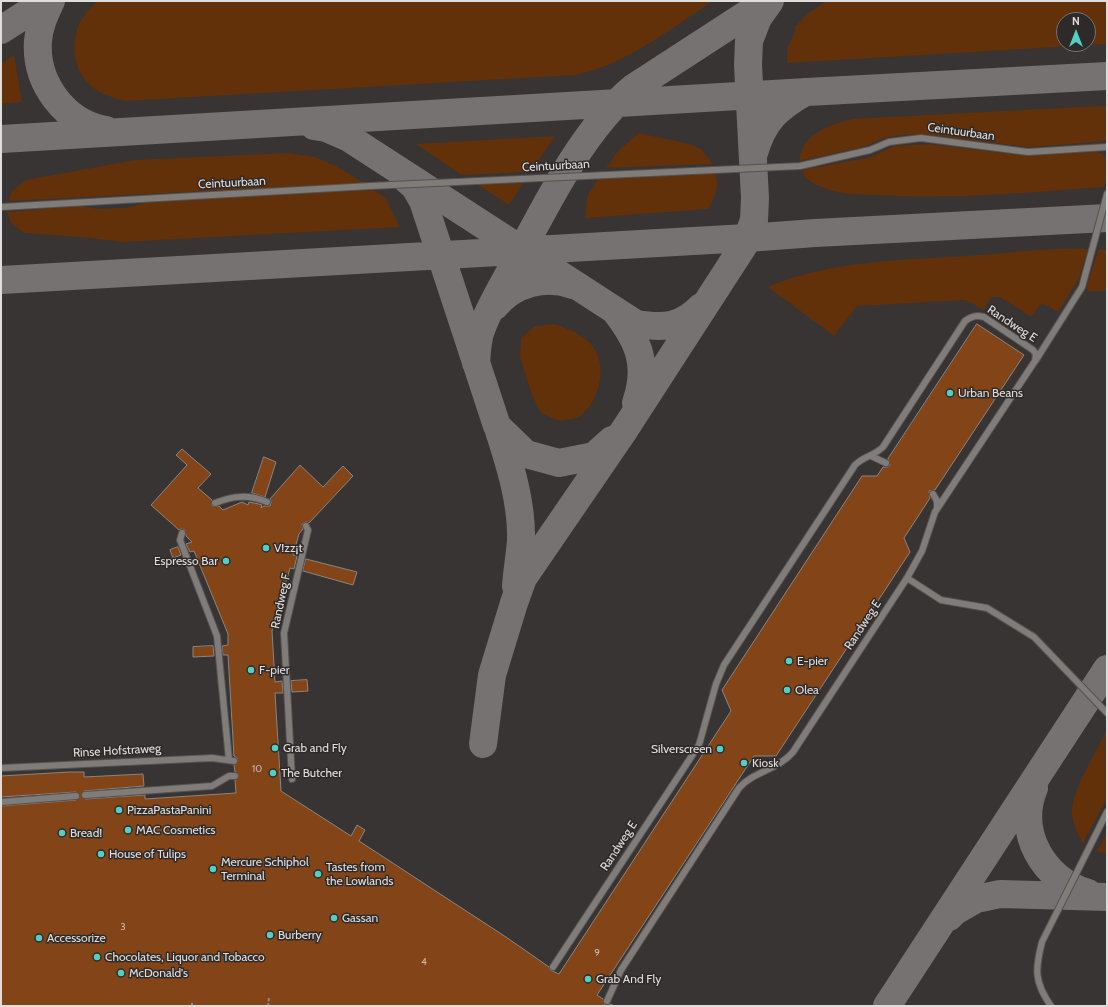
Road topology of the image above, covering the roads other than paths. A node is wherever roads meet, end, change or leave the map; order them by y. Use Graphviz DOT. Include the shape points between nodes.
graph roads {
  1 [pos="1107,147"];
  2 [pos="1107,194"];
  3 [pos="1,207"];
  4 [pos="1035,361"];
  5 [pos="871,456"];
  6 [pos="886,463"];
  7 [pos="933,494"];
  8 [pos="215,502"];
  9 [pos="267,502"];
  10 [pos="937,509"];
  11 [pos="306,526"];
  12 [pos="182,533"];
  13 [pos="907,578"];
  14 [pos="1107,713"];
  15 [pos="691,758"];
  16 [pos="697,762"];
  17 [pos="1,768"];
  18 [pos="235,776"];
  19 [pos="292,779"];
  20 [pos="85,795"];
  21 [pos="76,796"];
  22 [pos="1,802"];
  23 [pos="1107,812"];
  24 [pos="552,967"];
  25 [pos="607,1001"];
  26 [pos="1051,1006"];
  1 -- 3 [label="lane, Ceintuurbaan" via="1028,152 921,138 889,142 870,150 800,166"];
  2 -- 4 [label="lane" via="1082,287"];
  4 -- 5 [label="lane, Randweg E" via="1036,354 1033,350 984,317 970,316 883,447"];
  4 -- 10 [label="lane, Randweg E"];
  5 -- 6 [label="lane"];
  5 -- 15 [label="lane, Randweg E" via="861,459 856,465 724,665 699,745"];
  7 -- 10 [label="lane" via="937,501"];
  8 -- 9 [label="lane" via="234,496 250,496"];
  10 -- 13 [label="lane, Randweg E" via="922,551"];
  11 -- 19 [label="lane, Randweg F" via="308,530 284,633"];
  12 -- 17 [label="lane, Rinse Hofstraweg" via="180,540 217,636 231,761 212,758"];
  13 -- 14 [label="lane" via="941,600 987,608 1034,637"];
  13 -- 25 [label="lane, Randweg E" via="793,752 779,765 736,788 621,970"];
  15 -- 16 [label="lane"];
  15 -- 24 [label="lane, Randweg E"];
  18 -- 20 [label="lane" via="229,776 212,786"];
  21 -- 22 [label="lane"];
  23 -- 26 [label="lane" via="1042,942 1036,964 1038,981"];
}
